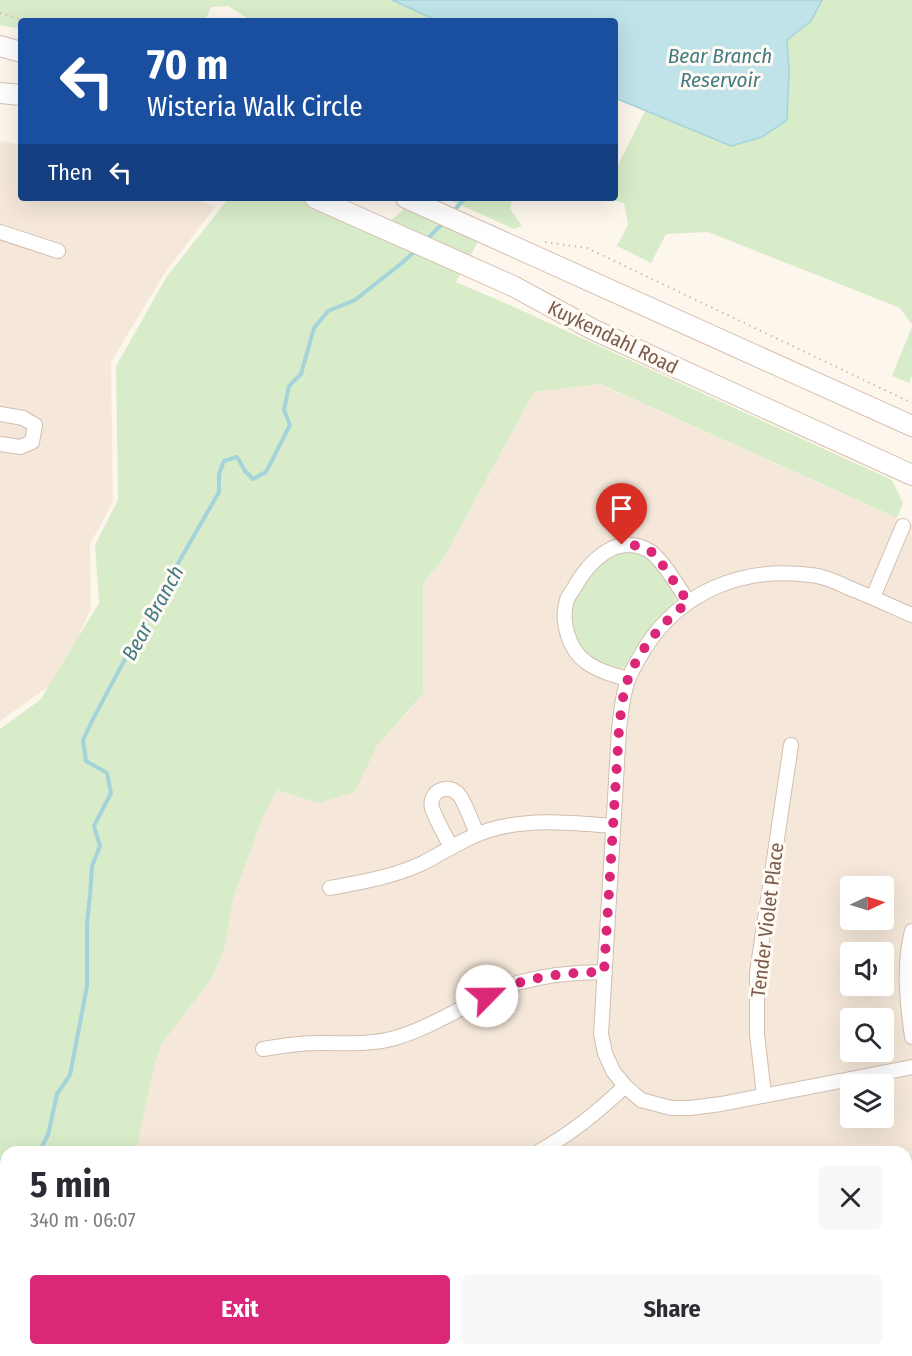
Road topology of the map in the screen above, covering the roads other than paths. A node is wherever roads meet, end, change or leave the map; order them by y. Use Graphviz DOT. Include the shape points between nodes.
graph roads {
  1 [pos="0,46"];
  2 [pos="18,51"];
  3 [pos="0,93"];
  4 [pos="18,95"];
  5 [pos="322,201"];
  6 [pos="413,201"];
  7 [pos="0,232"];
  8 [pos="58,250"];
  9 [pos="0,414"];
  10 [pos="912,426"];
  11 [pos="0,444"];
  12 [pos="912,474"];
  13 [pos="903,526"];
  14 [pos="873,597"];
  15 [pos="688,602"];
  16 [pos="912,615"];
  17 [pos="628,679"];
  18 [pos="791,745"];
  19 [pos="613,826"];
  20 [pos="477,834"];
  21 [pos="451,847"];
  22 [pos="330,888"];
  23 [pos="912,931"];
  24 [pos="604,972"];
  25 [pos="912,1037"];
  26 [pos="263,1049"];
  27 [pos="912,1067"];
  28 [pos="625,1086"];
  29 [pos="764,1095"];
  30 [pos="548,1146"];
  1 -- 2 [label="main road"];
  3 -- 4 [label="main road"];
  5 -- 12 [label="main road, Kuykendahl Road" via="513,286 594,330"];
  6 -- 10 [label="main road, Kuykendahl Road"];
  7 -- 8 [label="street"];
  9 -- 11 [label="street" via="23,418 35,425 32,442 20,447"];
  13 -- 14 [label="street"];
  14 -- 15 [label="street" via="812,575 774,573 730,582"];
  14 -- 16 [label="street"];
  15 -- 17 [label="street" via="653,636"];
  15 -- 17 [label="street" via="655,554 645,548 610,548 581,574 567,600 569,639 585,662"];
  17 -- 19 [label="street" via="619,730"];
  18 -- 29 [label="street, Tender Violet Place" via="757,973 757,1034"];
  19 -- 20 [label="street" via="549,822"];
  19 -- 24 [label="street"];
  20 -- 21 [label="street"];
  20 -- 21 [label="street" via="459,795 452,789 437,791 432,807"];
  21 -- 22 [label="street" via="397,873"];
  23 -- 25 [label="street" via="906,966"];
  24 -- 26 [label="street" via="545,976 516,984 393,1038"];
  24 -- 28 [label="street" via="600,1034 613,1071"];
  27 -- 29 [label="street"];
  28 -- 29 [label="street" via="641,1100 671,1108"];
  28 -- 30 [label="street" via="576,1129"];
}
